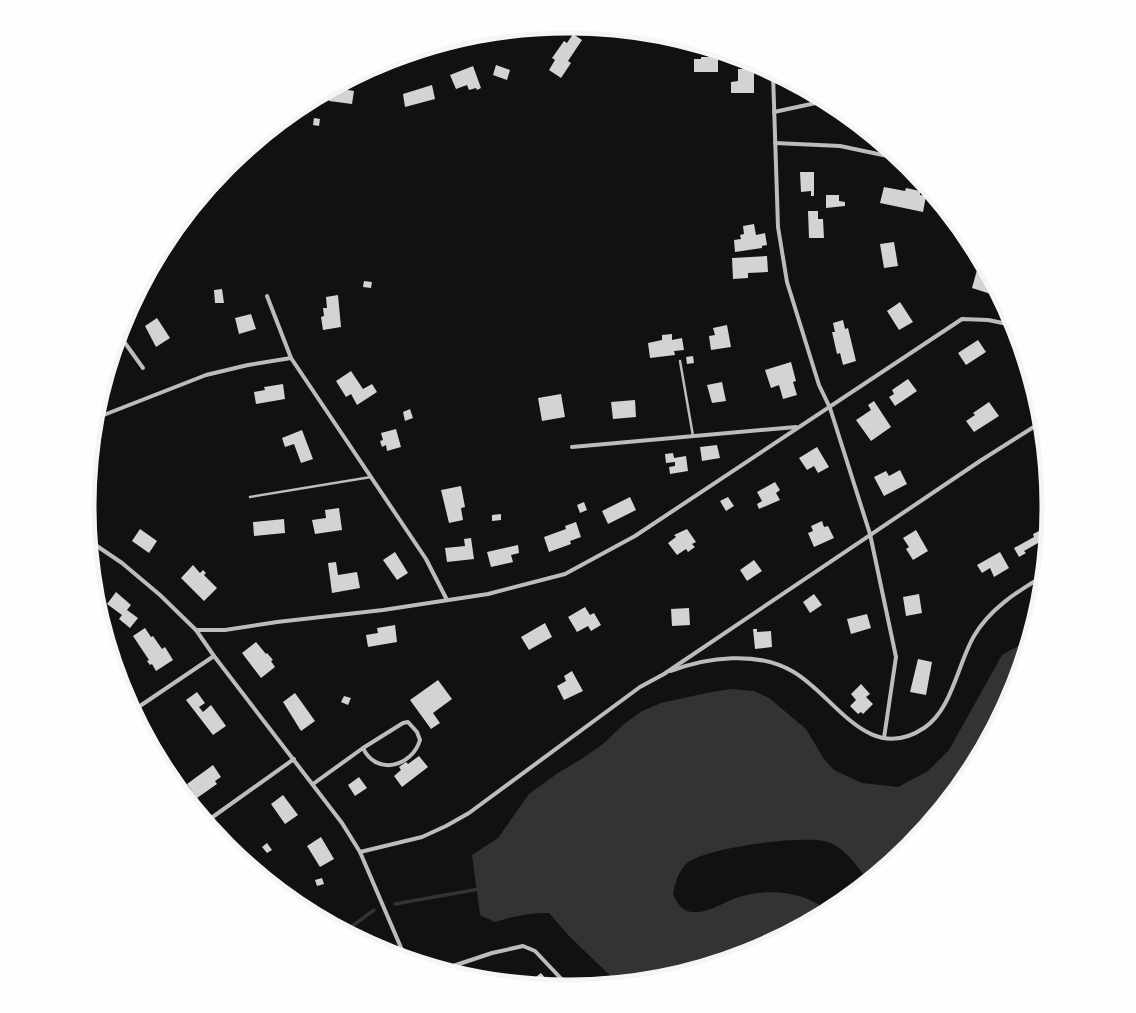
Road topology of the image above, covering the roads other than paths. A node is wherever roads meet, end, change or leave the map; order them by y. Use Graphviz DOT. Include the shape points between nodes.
graph roads {
  1 [pos="773,80"];
  2 [pos="817,104"];
  3 [pos="774,112"];
  4 [pos="775,143"];
  5 [pos="885,155"];
  6 [pos="266,296"];
  7 [pos="1004,323"];
  8 [pos="124,342"];
  9 [pos="291,358"];
  10 [pos="680,361"];
  11 [pos="143,368"];
  12 [pos="830,408"];
  13 [pos="104,415"];
  14 [pos="796,427"];
  15 [pos="1034,427"];
  16 [pos="693,437"];
  17 [pos="572,447"];
  18 [pos="372,476"];
  19 [pos="250,497"];
  20 [pos="870,534"];
  21 [pos="97,546"];
  22 [pos="1035,582"];
  23 [pos="447,600"];
  24 [pos="196,630"];
  25 [pos="214,656"];
  26 [pos="664,674"];
  27 [pos="139,707"];
  28 [pos="884,738"];
  29 [pos="363,748"];
  30 [pos="294,759"];
  31 [pos="313,784"];
  32 [pos="211,818"];
  33 [pos="360,852"];
  34 [pos="402,950"];
  35 [pos="453,966"];
  36 [pos="562,980"];
  1 -- 3 [label="street"];
  2 -- 3 [label="street"];
  3 -- 4 [label="street"];
  4 -- 5 [label="street" via="840,146"];
  4 -- 12 [label="street" via="778,227 787,282 819,385"];
  6 -- 9 [label="street"];
  7 -- 12 [label="street" via="962,319"];
  8 -- 11 [label="street"];
  9 -- 13 [label="street" via="206,375"];
  9 -- 18 [label="street"];
  10 -- 16 [label="lane"];
  12 -- 14 [label="street"];
  12 -- 20 [label="street"];
  14 -- 16 [label="street"];
  14 -- 23 [label="street" via="629,540 565,574 488,594"];
  15 -- 20 [label="street"];
  16 -- 17 [label="street"];
  18 -- 19 [label="lane"];
  18 -- 23 [label="street" via="426,559"];
  20 -- 26 [label="street"];
  20 -- 28 [label="street" via="896,657"];
  21 -- 24 [label="street" via="160,595"];
  22 -- 28 [label="street" via="990,614 974,636 943,709 925,728 901,738"];
  23 -- 24 [label="street" via="224,630"];
  24 -- 25 [label="street"];
  25 -- 27 [label="street"];
  25 -- 30 [label="street"];
  26 -- 28 [label="street" via="688,664 714,660 767,661 792,671 814,686 831,706 852,723"];
  26 -- 33 [label="street" via="640,687 469,813 422,837"];
  29 -- 29 [label="street" via="408,722 420,740 414,754 387,766 374,762 366,756"];
  29 -- 31 [label="street"];
  30 -- 31 [label="street"];
  30 -- 32 [label="street"];
  31 -- 33 [label="street"];
  33 -- 34 [label="street"];
  35 -- 36 [label="street" via="523,946 536,951"];
}
